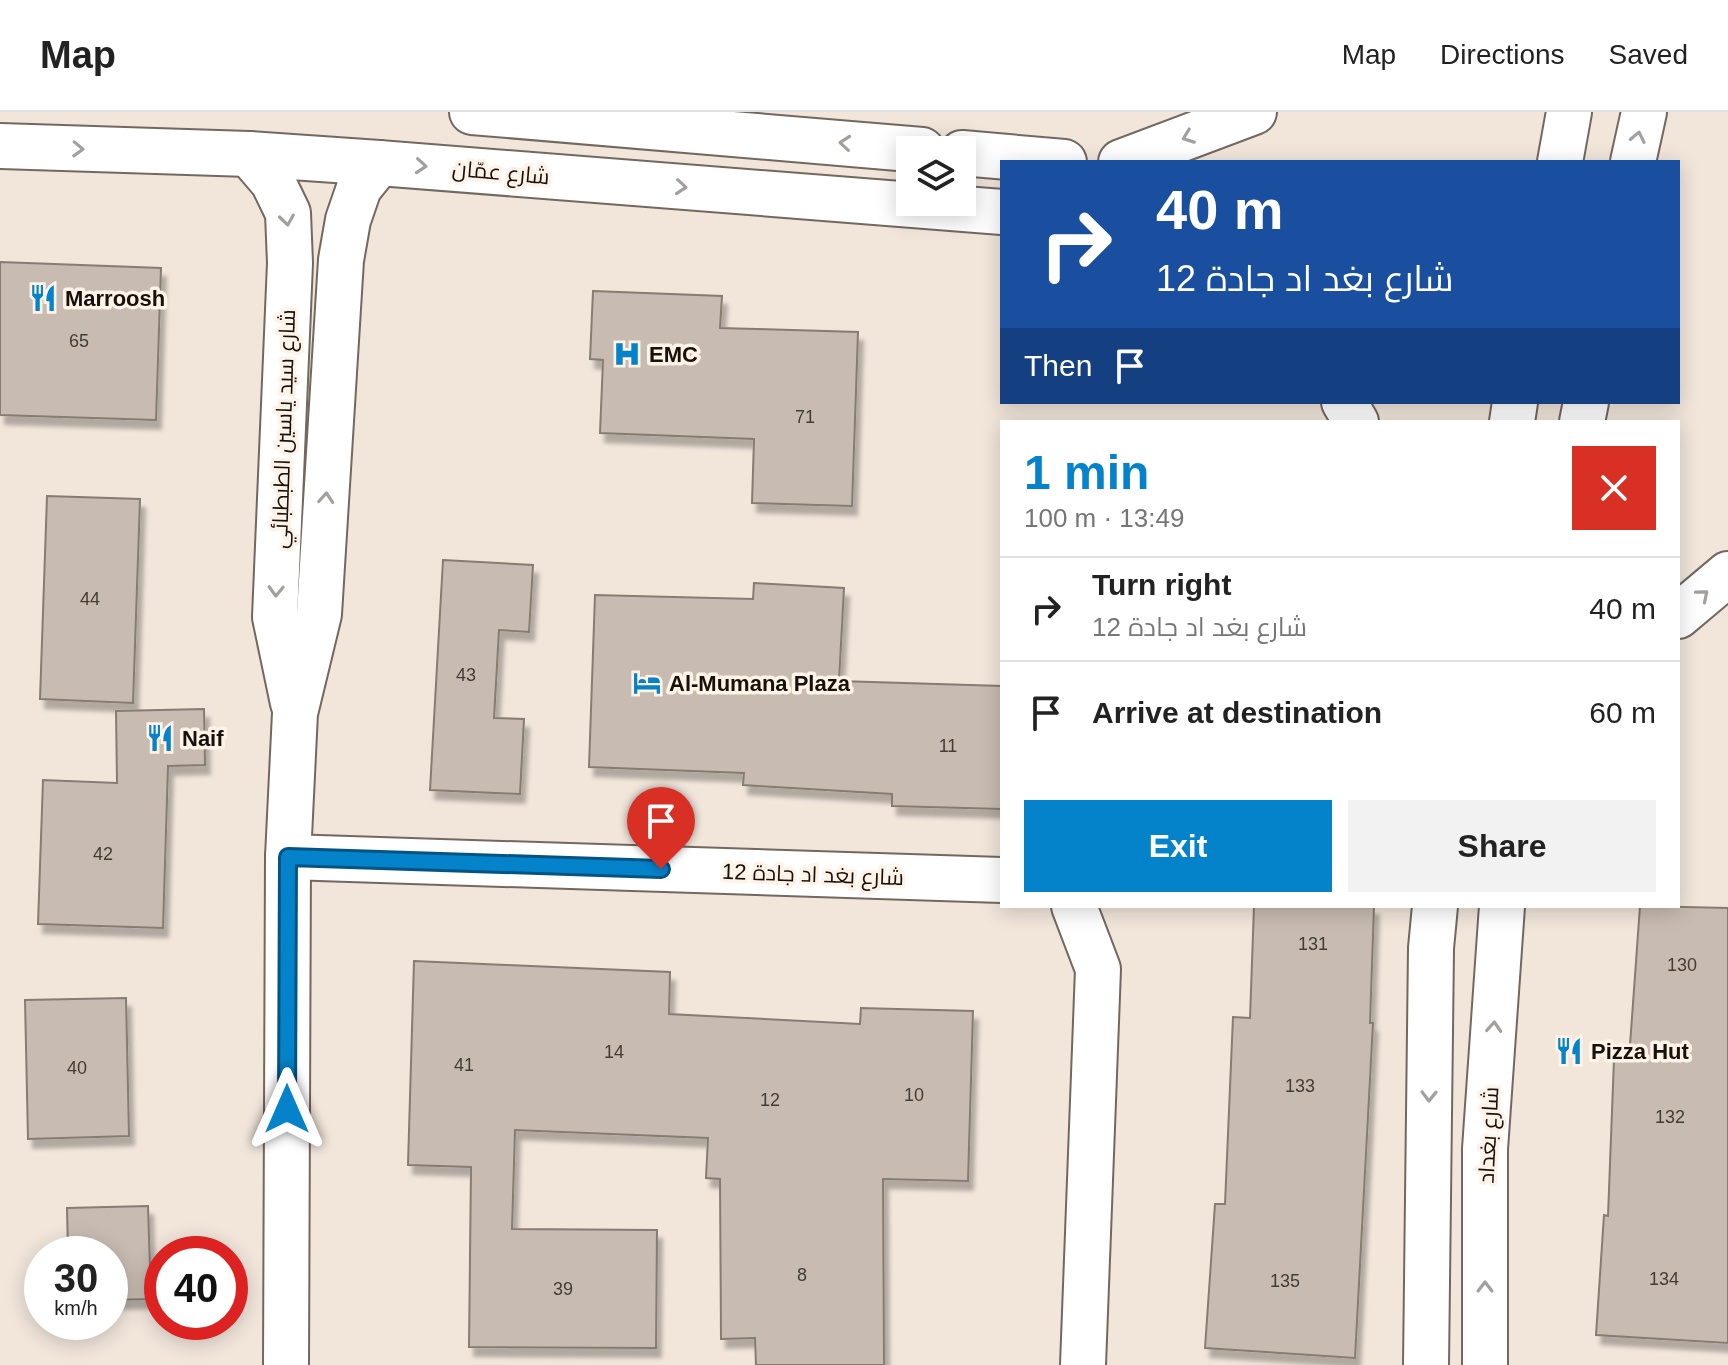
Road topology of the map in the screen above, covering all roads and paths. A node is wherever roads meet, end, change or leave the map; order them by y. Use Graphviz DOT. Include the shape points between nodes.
graph roads {
  1 [pos="472,112"];
  2 [pos="1254,112"];
  3 [pos="1569,112"];
  4 [pos="1644,112"];
  5 [pos="0,146"];
  6 [pos="896,148"];
  7 [pos="249,154"];
  8 [pos="976,154"];
  9 [pos="1041,160"];
  10 [pos="1126,160"];
  11 [pos="1560,160"];
  12 [pos="1633,160"];
  13 [pos="379,163"];
  14 [pos="1000,212"];
  15 [pos="1728,574"];
  16 [pos="1680,614"];
  17 [pos="295,713"];
  18 [pos="288,857"];
  19 [pos="1000,880"];
  20 [pos="1075,908"];
  21 [pos="1435,908"];
  22 [pos="1502,908"];
  23 [pos="286,1365"];
  24 [pos="1083,1365"];
  25 [pos="1426,1365"];
  26 [pos="1485,1365"];
  6 -- 1 [label="street, one-way"];
  2 -- 10 [label="street, one-way"];
  3 -- 11 [label="street"];
  12 -- 4 [label="street, one-way"];
  5 -- 7 [label="street, شارع عمّان, one-way"];
  7 -- 13 [label="street, شارع عمّان"];
  7 -- 17 [label="street, شارع سيد ياسين الطبطبائي, one-way" via="273,182 288,213 275,617"];
  8 -- 9 [label="street"];
  13 -- 14 [label="street, شارع عمّان, one-way"];
  17 -- 13 [label="street, شارع سيد ياسين الطبطبائي, one-way" via="319,614 341,260 359,188"];
  16 -- 15 [label="street, one-way"];
  17 -- 18 [label="street, شارع سيد ياسين الطبطبائي"];
  18 -- 19 [label="street, شارع بغد اد جادة 12"];
  18 -- 23 [label="street, شارع سيد ياسين الطبطبائي"];
  20 -- 24 [label="street" via="1098,969"];
  21 -- 25 [label="street, one-way"];
  26 -- 22 [label="street, شارع بغداد, one-way" via="1485,1149"];
}
